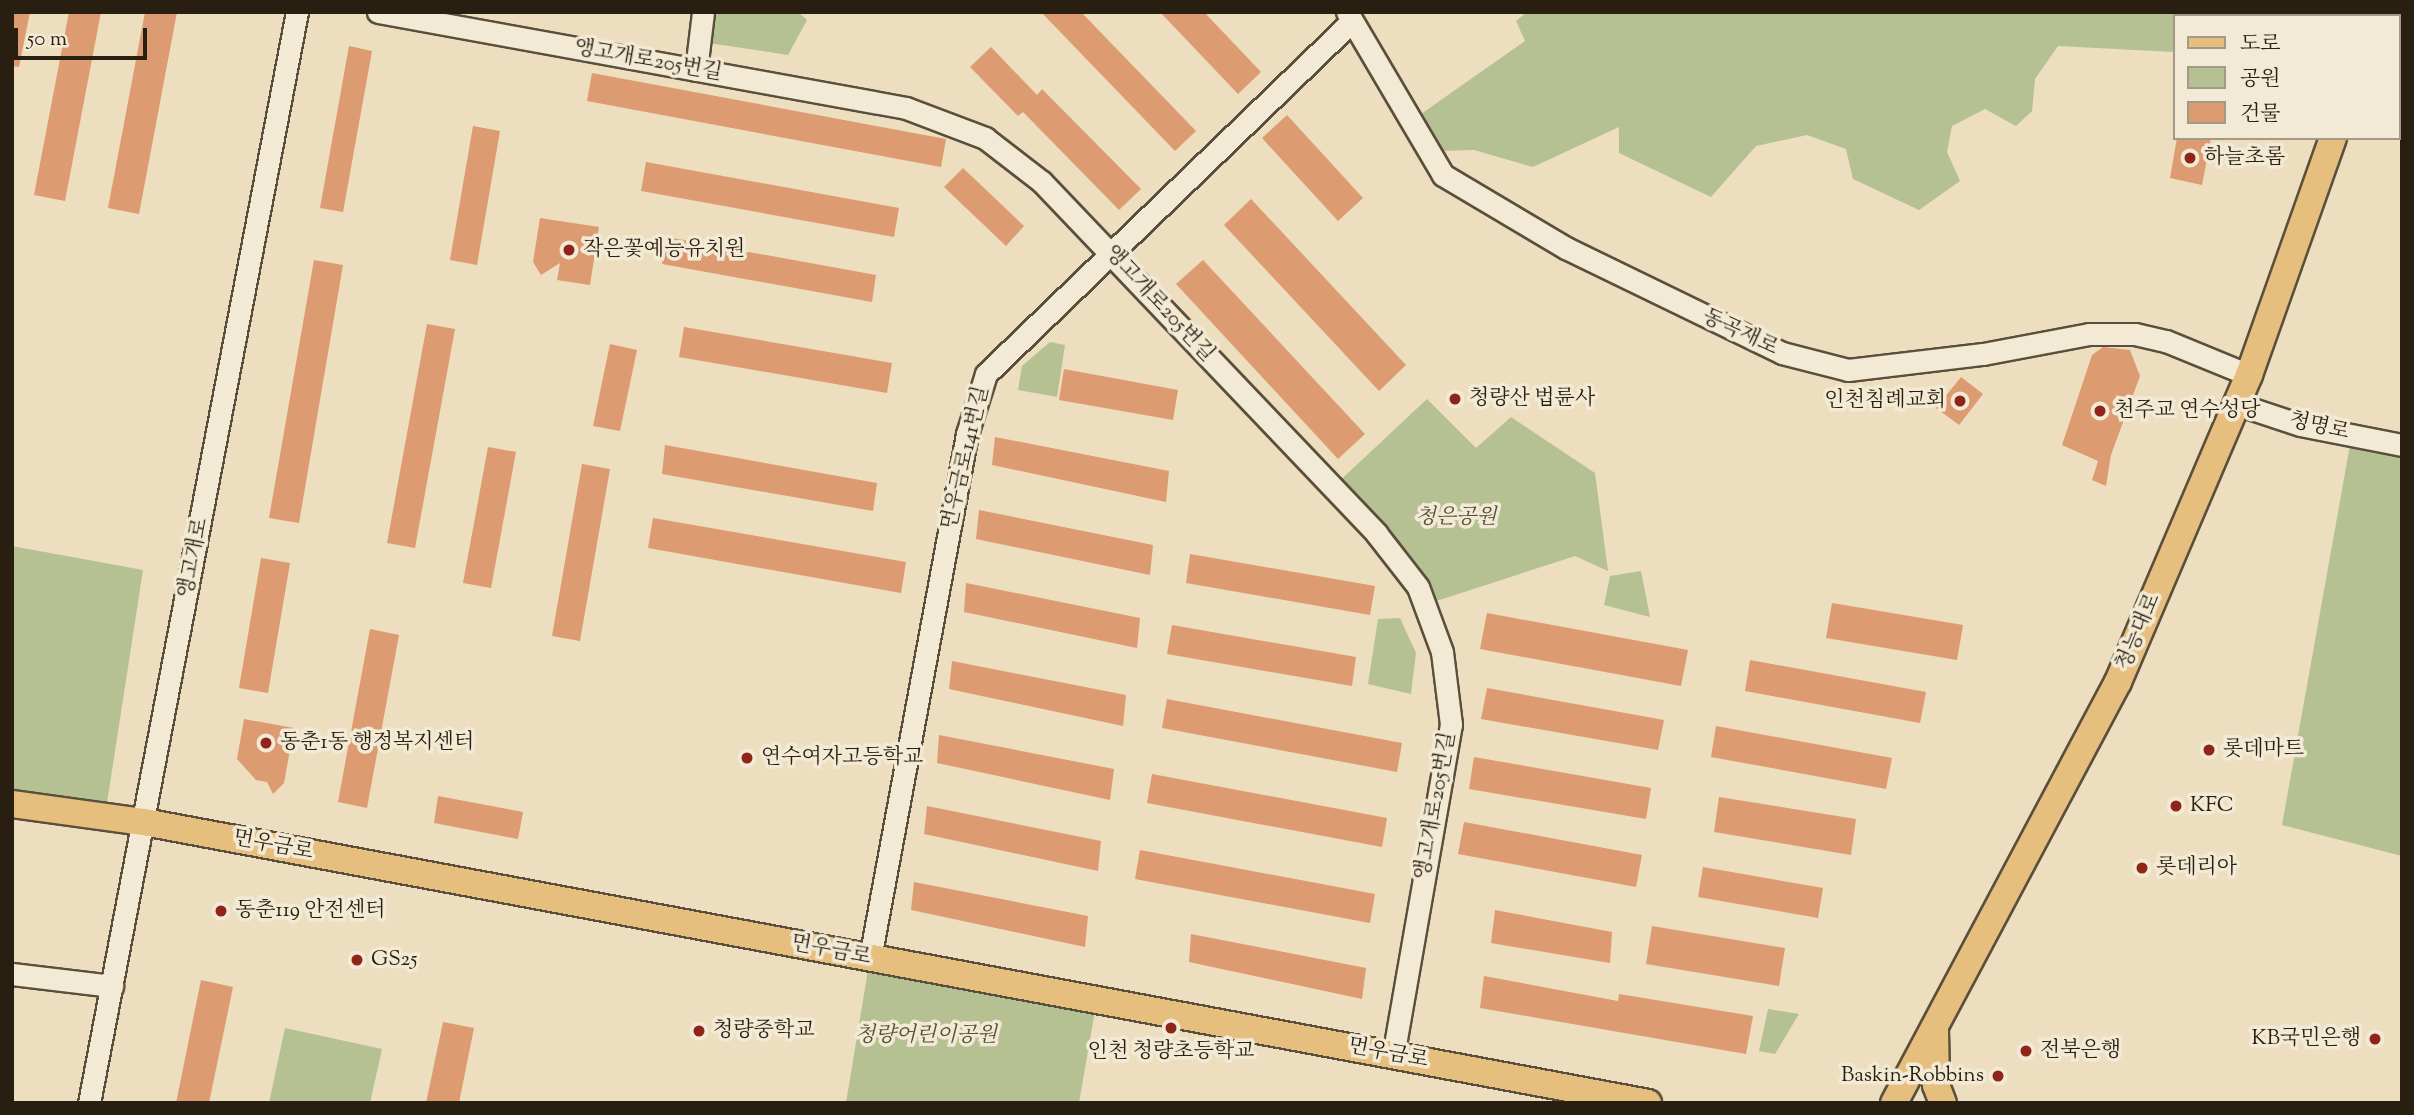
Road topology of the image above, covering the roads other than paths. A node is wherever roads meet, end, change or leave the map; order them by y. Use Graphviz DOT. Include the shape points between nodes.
graph roads {
  1 [pos="297,12"];
  2 [pos="378,12"];
  3 [pos="703,12"];
  4 [pos="1349,17"];
  5 [pos="696,70"];
  6 [pos="2332,140"];
  7 [pos="1109,252"];
  8 [pos="2249,375"];
  9 [pos="2237,404"];
  10 [pos="2402,445"];
  11 [pos="12,804"];
  12 [pos="144,822"];
  13 [pos="870,958"];
  14 [pos="12,974"];
  15 [pos="112,986"];
  16 [pos="1936,1024"];
  17 [pos="1393,1055"];
  18 [pos="89,1103"];
  19 [pos="1648,1103"];
  20 [pos="1894,1103"];
  21 [pos="1943,1103"];
  1 -- 12 [label="street, 앵고개로"];
  2 -- 5 [label="street, 앵고개로205번길"];
  3 -- 5 [label="street"];
  4 -- 7 [label="street, 먼우금로141번길"];
  4 -- 8 [label="street, 동곡재로" via="1443,175 1566,248 1782,353 1848,370 1983,354 2090,334 2135,334"];
  5 -- 7 [label="street, 앵고개로205번길" via="906,108 985,138 1042,182"];
  6 -- 8 [label="main road, 청능대로"];
  7 -- 13 [label="street, 먼우금로141번길" via="986,374 975,401"];
  7 -- 17 [label="street, 앵고개로205번길" via="1376,533 1418,587 1442,652 1451,724"];
  8 -- 9 [label="main road, 청능대로"];
  9 -- 10 [label="street, 청명로" via="2301,425"];
  9 -- 16 [label="main road, 청능대로" via="2118,682"];
  11 -- 12 [label="main road, 먼우금로"];
  12 -- 13 [label="main road, 먼우금로"];
  12 -- 15 [label="street, 앵고개로"];
  13 -- 17 [label="main road, 먼우금로"];
  14 -- 15 [label="street"];
  15 -- 18 [label="street, 앵고개로"];
  16 -- 20 [label="main road, 청능대로"];
  16 -- 21 [label="main road" via="1936,1085"];
  17 -- 19 [label="main road, 먼우금로"];
}
